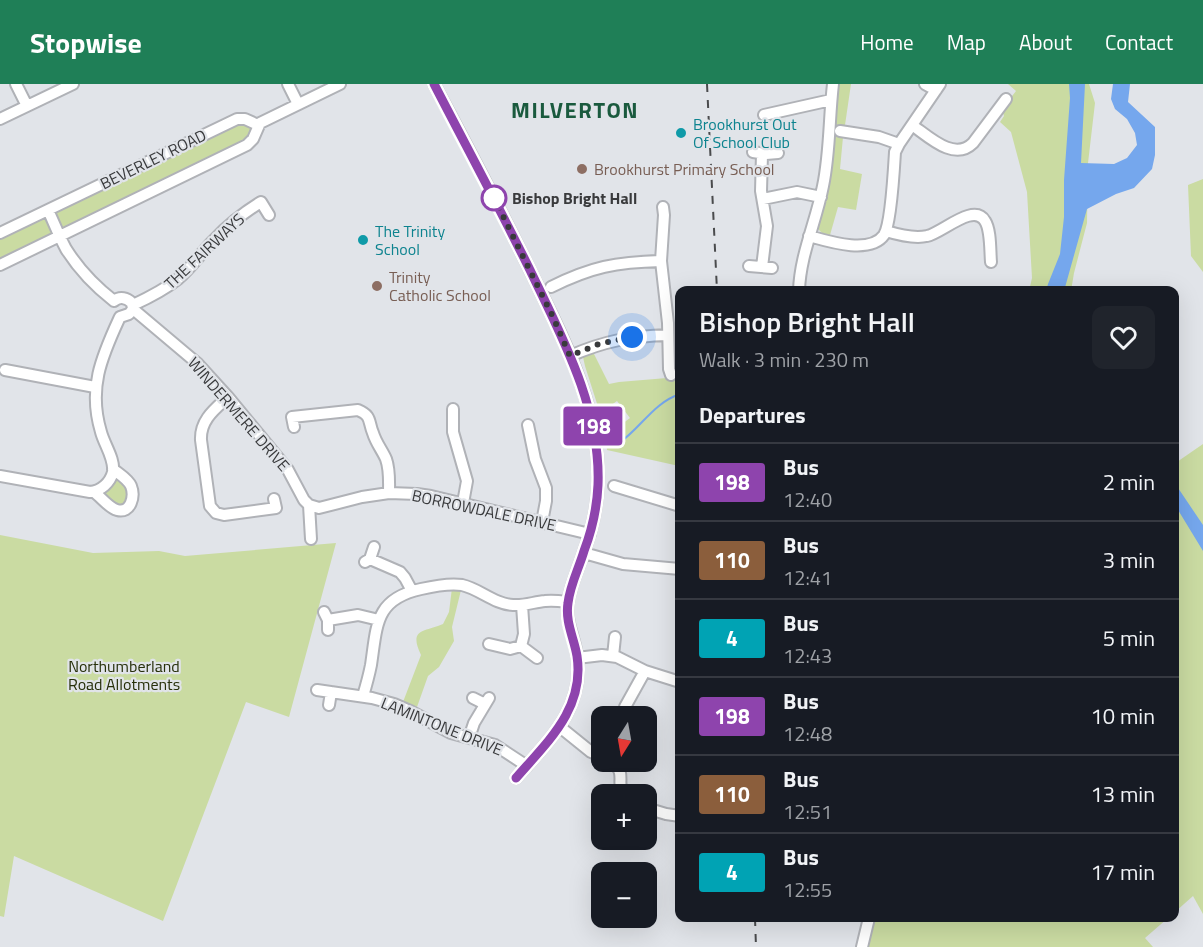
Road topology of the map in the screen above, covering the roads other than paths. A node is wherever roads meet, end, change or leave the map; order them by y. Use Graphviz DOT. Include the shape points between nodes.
graph roads {
  1 [pos="16,84"];
  2 [pos="288,84"];
  3 [pos="340,84"];
  4 [pos="434,84"];
  5 [pos="832,84"];
  6 [pos="925,84"];
  7 [pos="75,86"];
  8 [pos="938,87"];
  9 [pos="1006,99"];
  10 [pos="831,100"];
  11 [pos="298,104"];
  12 [pos="27,106"];
  13 [pos="769,116"];
  14 [pos="0,119"];
  15 [pos="912,124"];
  16 [pos="258,125"];
  17 [pos="846,135"];
  18 [pos="899,144"];
  19 [pos="778,153"];
  20 [pos="821,197"];
  21 [pos="763,199"];
  22 [pos="663,207"];
  23 [pos="48,210"];
  24 [pos="269,215"];
  25 [pos="886,231"];
  26 [pos="0,233"];
  27 [pos="808,236"];
  28 [pos="60,237"];
  29 [pos="987,257"];
  30 [pos="661,261"];
  31 [pos="0,265"];
  32 [pos="748,266"];
  33 [pos="798,286"];
  34 [pos="551,287"];
  35 [pos="114,301"];
  36 [pos="133,307"];
  37 [pos="120,317"];
  38 [pos="668,334"];
  39 [pos="570,356"];
  40 [pos="5,370"];
  41 [pos="670,375"];
  42 [pos="95,387"];
  43 [pos="228,397"];
  44 [pos="453,409"];
  45 [pos="528,425"];
  46 [pos="294,427"];
  47 [pos="113,469"];
  48 [pos="0,476"];
  49 [pos="614,486"];
  50 [pos="94,492"];
  51 [pos="389,493"];
  52 [pos="274,499"];
  53 [pos="463,503"];
  54 [pos="675,504"];
  55 [pos="309,505"];
  56 [pos="542,522"];
  57 [pos="590,534"];
  58 [pos="311,539"];
  59 [pos="374,547"];
  60 [pos="584,553"];
  61 [pos="675,569"];
  62 [pos="412,591"];
  63 [pos="568,602"];
  64 [pos="522,605"];
  65 [pos="327,620"];
  66 [pos="379,620"];
  67 [pos="616,634"];
  68 [pos="489,644"];
  69 [pos="521,646"];
  70 [pos="613,656"];
  71 [pos="537,658"];
  72 [pos="578,658"];
  73 [pos="645,671"];
  74 [pos="675,679"];
  75 [pos="317,690"];
  76 [pos="331,692"];
  77 [pos="363,696"];
  78 [pos="473,698"];
  79 [pos="329,705"];
  80 [pos="626,706"];
  81 [pos="560,727"];
  82 [pos="470,738"];
  83 [pos="591,752"];
  84 [pos="527,766"];
  85 [pos="516,778"];
  86 [pos="657,811"];
  87 [pos="675,815"];
  88 [pos="868,922"];
  89 [pos="862,947"];
  1 -- 12 [label="street"];
  2 -- 11 [label="street"];
  3 -- 11 [label="street, BEVERLEY ROAD"];
  4 -- 39 [label="street"];
  5 -- 10 [label="street"];
  6 -- 8 [label="street"];
  7 -- 12 [label="street"];
  8 -- 15 [label="street"];
  9 -- 15 [label="street" via="999,116 971,145 960,150 946,147"];
  10 -- 13 [label="street"];
  10 -- 20 [label="street" via="828,160"];
  11 -- 16 [label="street, BEVERLEY ROAD"];
  12 -- 14 [label="street"];
  15 -- 18 [label="street"];
  16 -- 23 [label="street, BEVERLEY ROAD" via="237,119"];
  16 -- 28 [label="street, BEVERLEY ROAD" via="254,140 247,145"];
  17 -- 18 [label="street" via="879,137"];
  18 -- 25 [label="street"];
  19 -- 21 [label="street" via="758,153"];
  20 -- 21 [label="street" via="797,192"];
  20 -- 27 [label="street"];
  21 -- 32 [label="street" via="766,268"];
  22 -- 30 [label="street"];
  23 -- 26 [label="street, BEVERLEY ROAD"];
  23 -- 28 [label="street"];
  24 -- 36 [label="street, THE FAIRWAYS" via="261,202 250,209 215,239 187,271"];
  25 -- 27 [label="street" via="880,239 861,245"];
  25 -- 29 [label="street" via="927,236 963,218 980,215 988,227"];
  27 -- 33 [label="street"];
  28 -- 31 [label="street, BEVERLEY ROAD"];
  28 -- 35 [label="street" via="75,261"];
  30 -- 34 [label="street" via="601,267"];
  30 -- 38 [label="street"];
  35 -- 36 [label="street" via="125,299"];
  35 -- 37 [label="street" via="113,311"];
  36 -- 37 [label="street, THE FAIRWAYS" via="129,314"];
  36 -- 43 [label="street, WINDERMERE DRIVE" via="197,363"];
  37 -- 42 [label="street" via="105,349"];
  38 -- 39 [label="street" via="616,340"];
  38 -- 41 [label="street"];
  39 -- 57 [label="street" via="597,447 598,486"];
  40 -- 42 [label="street"];
  42 -- 47 [label="street" via="99,427"];
  43 -- 52 [label="street" via="201,430 210,506 224,515 276,508"];
  43 -- 55 [label="street, WINDERMERE DRIVE" via="288,470"];
  44 -- 53 [label="street" via="453,432 467,481"];
  45 -- 56 [label="street" via="546,488"];
  46 -- 51 [label="street" via="292,417 362,411 386,460"];
  47 -- 50 [label="street" via="108,483"];
  47 -- 50 [label="street" via="130,485 129,507 122,511 113,508"];
  48 -- 50 [label="street"];
  49 -- 54 [label="street"];
  51 -- 53 [label="street, BORROWDALE DRIVE"];
  51 -- 55 [label="street, BORROWDALE DRIVE" via="319,508"];
  53 -- 56 [label="street, BORROWDALE DRIVE"];
  55 -- 58 [label="street, WINDERMERE DRIVE"];
  56 -- 57 [label="street, BORROWDALE DRIVE"];
  57 -- 60 [label="street"];
  59 -- 62 [label="street" via="367,561 400,572"];
  60 -- 61 [label="street" via="623,564"];
  60 -- 63 [label="street"];
  62 -- 64 [label="street" via="462,585 504,604"];
  62 -- 66 [label="street" via="392,601"];
  63 -- 64 [label="street" via="545,600"];
  63 -- 72 [label="street" via="567,620"];
  64 -- 69 [label="street"];
  65 -- 66 [label="street" via="358,615"];
  66 -- 77 [label="street"];
  67 -- 70 [label="street"];
  68 -- 69 [label="street" via="510,649"];
  69 -- 71 [label="street"];
  70 -- 72 [label="street"];
  70 -- 73 [label="street"];
  72 -- 81 [label="street" via="575,693"];
  73 -- 74 [label="street"];
  73 -- 80 [label="street" via="636,699"];
  75 -- 76 [label="street, LAMINTONE DRIVE"];
  76 -- 77 [label="street, LAMINTONE DRIVE"];
  76 -- 79 [label="street"];
  77 -- 82 [label="street, LAMINTONE DRIVE" via="404,708"];
  78 -- 82 [label="street" via="487,701"];
  81 -- 83 [label="street"];
  81 -- 84 [label="street"];
  82 -- 84 [label="street, LAMINTONE DRIVE" via="495,745"];
  84 -- 85 [label="street"];
  86 -- 87 [label="street"];
  88 -- 89 [label="street"];
}
